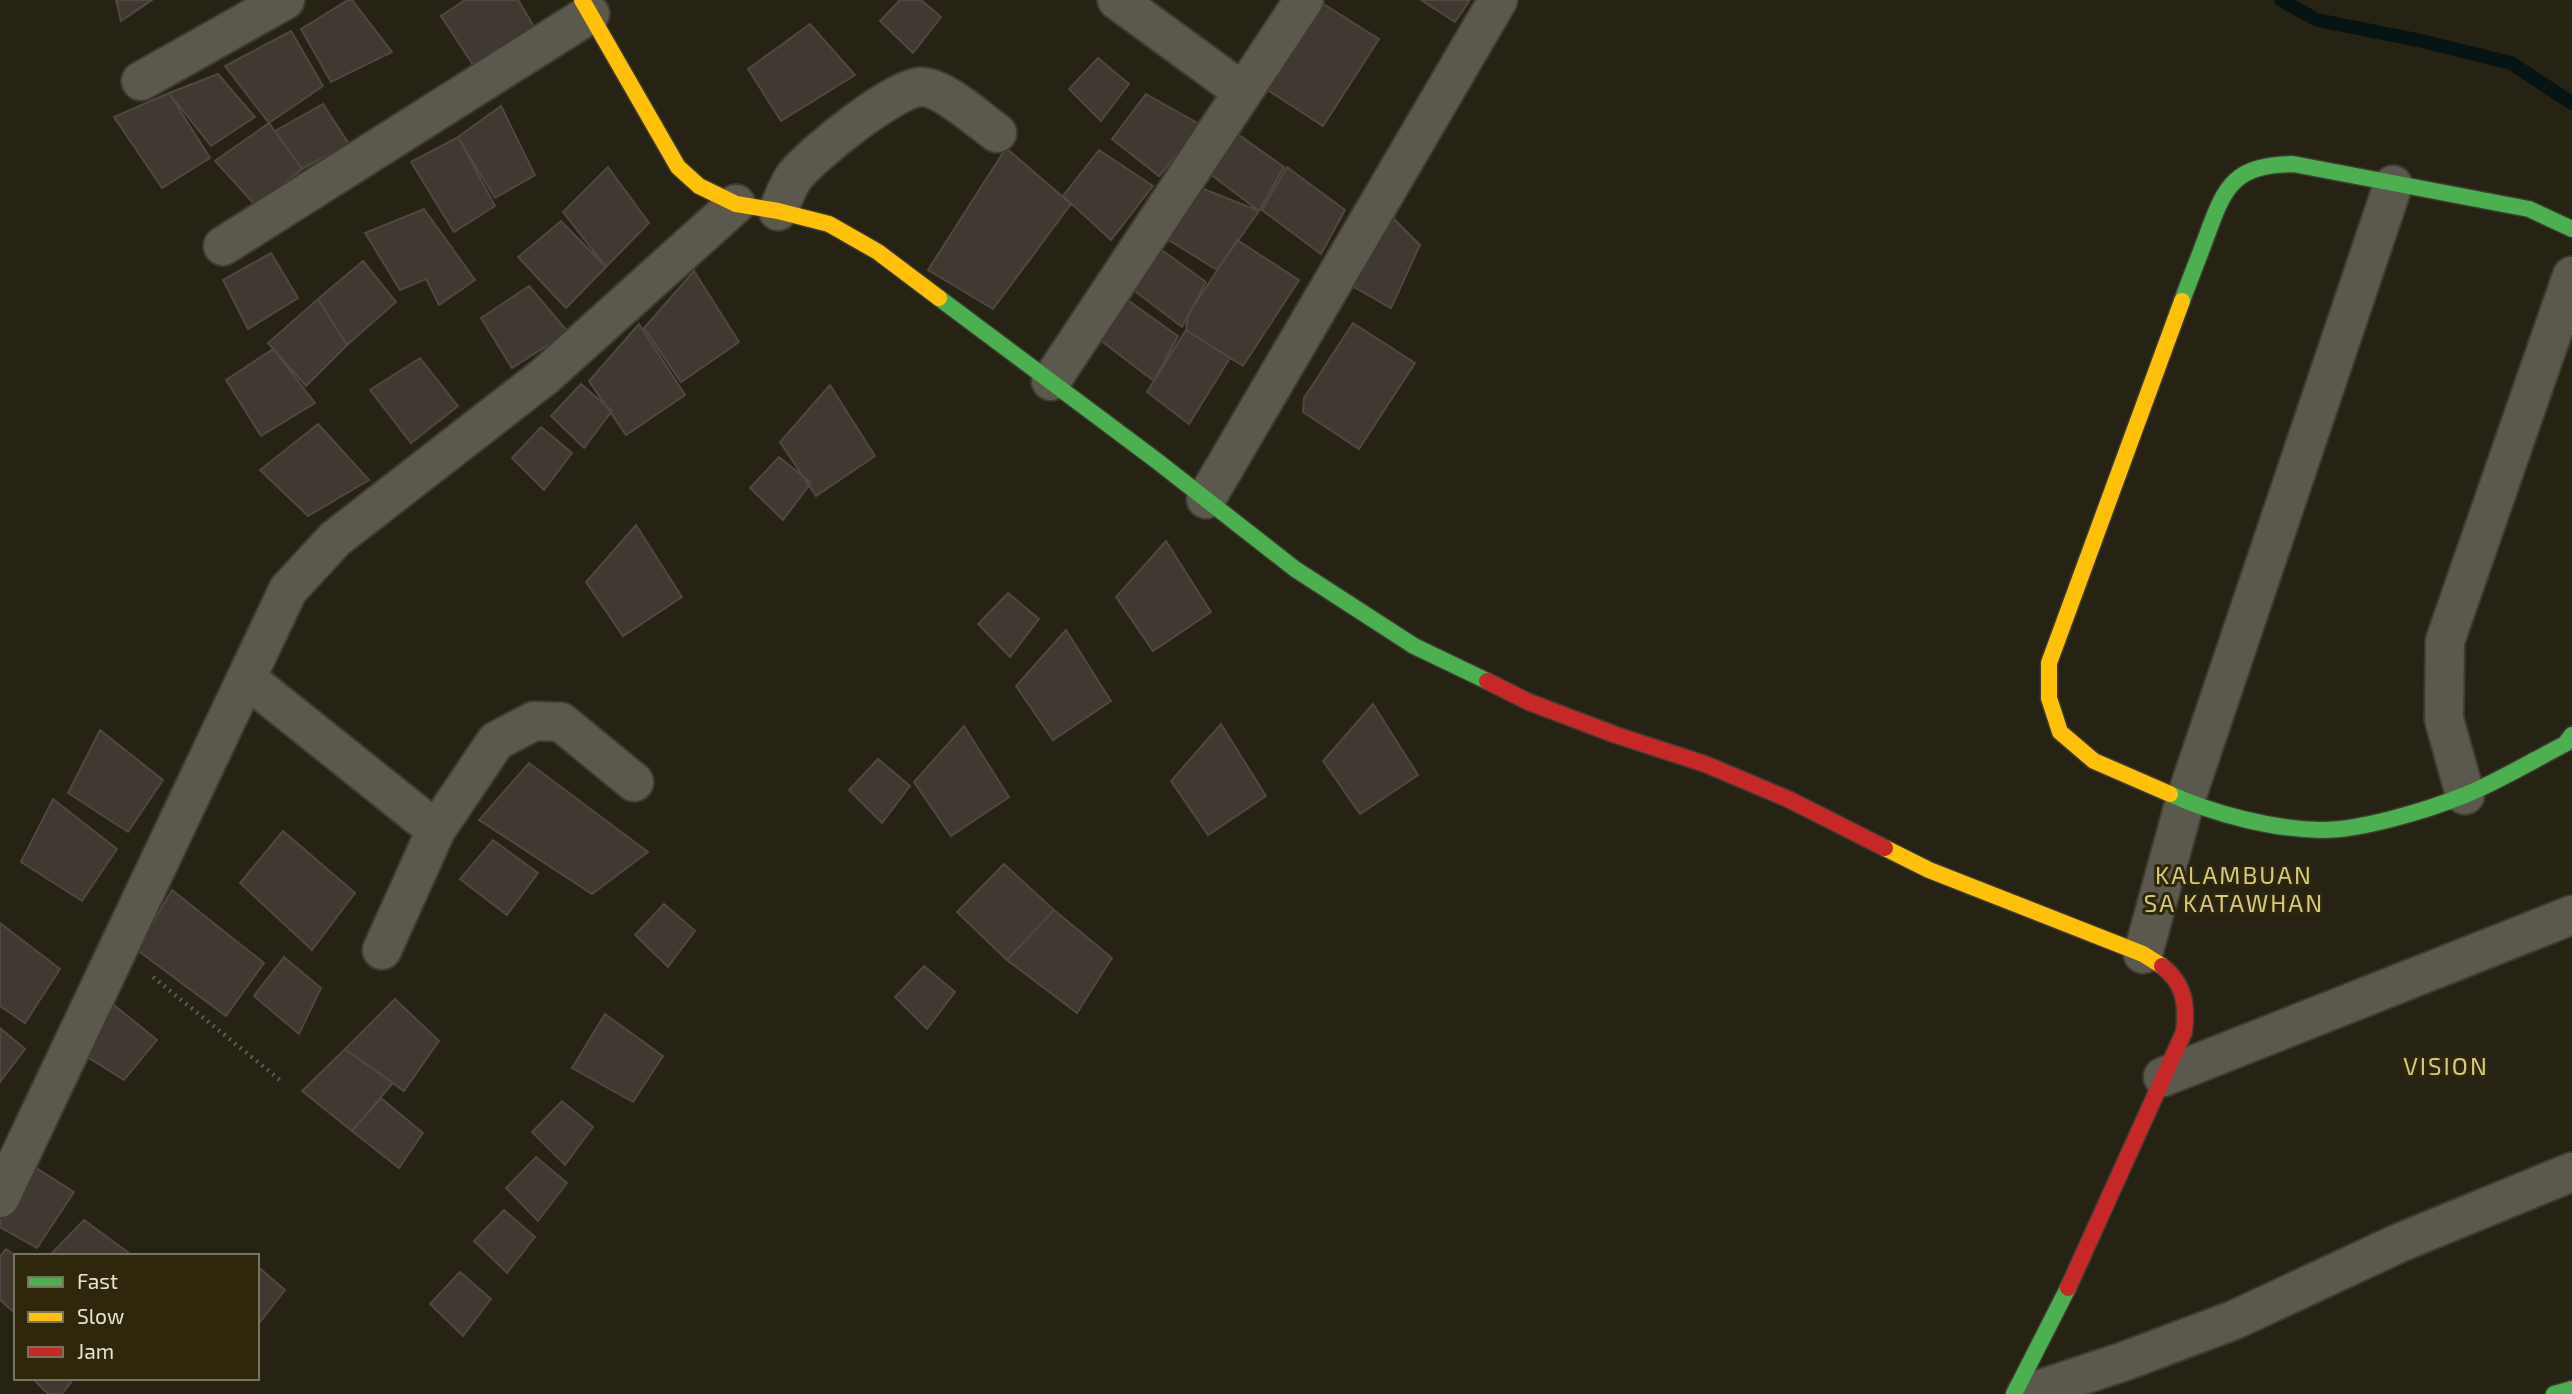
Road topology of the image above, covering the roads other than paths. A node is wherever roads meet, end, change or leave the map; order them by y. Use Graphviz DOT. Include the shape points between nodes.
graph roads {
  1 [pos="285,0"];
  2 [pos="1117,0"];
  3 [pos="1304,0"];
  4 [pos="1498,0"];
  5 [pos="586,7"];
  6 [pos="141,81"];
  7 [pos="1243,92"];
  8 [pos="998,134"];
  9 [pos="2393,185"];
  10 [pos="736,204"];
  11 [pos="778,211"];
  12 [pos="2572,229"];
  13 [pos="223,246"];
  14 [pos="2572,276"];
  15 [pos="1051,381"];
  16 [pos="1206,499"];
  17 [pos="246,678"];
  18 [pos="2572,735"];
  19 [pos="634,782"];
  20 [pos="2465,795"];
  21 [pos="2185,801"];
  22 [pos="436,830"];
  23 [pos="2572,915"];
  24 [pos="382,950"];
  25 [pos="2143,954"];
  26 [pos="2163,1077"];
  27 [pos="2572,1172"];
  28 [pos="0,1198"];
  29 [pos="2572,1389"];
  30 [pos="2014,1394"];
  31 [pos="2026,1394"];
  32 [pos="2554,1394"];
  1 -- 6 [label="street"];
  2 -- 7 [label="street"];
  3 -- 7 [label="street"];
  4 -- 16 [label="street"];
  5 -- 10 [label="street" via="678,167 699,186"];
  5 -- 13 [label="street"];
  7 -- 15 [label="street"];
  8 -- 11 [label="street" via="932,88 896,95 814,155 792,179"];
  9 -- 12 [label="street" via="2529,209"];
  9 -- 21 [label="street"];
  9 -- 21 [label="street" via="2292,164 2267,164 2241,175 2221,197 2049,663 2049,698 2060,732 2094,761"];
  10 -- 11 [label="street"];
  10 -- 17 [label="street" via="545,376 335,539 288,590"];
  11 -- 15 [label="street" via="829,224 878,252"];
  14 -- 20 [label="street" via="2445,641 2444,719"];
  15 -- 16 [label="street"];
  16 -- 25 [label="street" via="1295,569 1414,646 1506,691 1705,764 1788,799 1929,870"];
  17 -- 22 [label="street"];
  17 -- 28 [label="street"];
  18 -- 20 [label="street" via="2565,744"];
  19 -- 22 [label="street" via="561,722 534,721 496,741"];
  20 -- 21 [label="street" via="2376,823 2322,830 2271,825"];
  21 -- 25 [label="street"];
  22 -- 24 [label="street"];
  23 -- 26 [label="street"];
  25 -- 26 [label="street" via="2170,971 2184,988 2184,1032"];
  26 -- 30 [label="street" via="2078,1270"];
  27 -- 31 [label="street" via="2399,1243 2234,1320"];
  29 -- 32 [label="street"];
}
